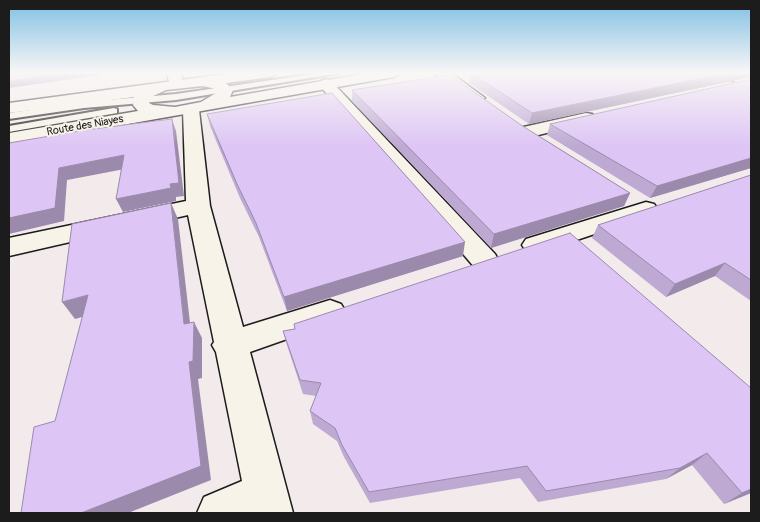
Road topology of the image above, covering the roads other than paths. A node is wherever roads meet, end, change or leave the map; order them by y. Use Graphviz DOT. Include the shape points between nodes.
graph roads {
  1 [pos="147,97"];
  2 [pos="220,97"];
  3 [pos="247,97"];
  4 [pos="347,97"];
  5 [pos="477,97"];
  6 [pos="144,99"];
  7 [pos="9,108"];
  8 [pos="198,108"];
  9 [pos="160,112"];
  10 [pos="604,114"];
  11 [pos="9,116"];
  12 [pos="511,121"];
  13 [pos="9,129"];
  14 [pos="9,138"];
  15 [pos="551,147"];
  16 [pos="624,193"];
  17 [pos="198,206"];
  18 [pos="568,234"];
  19 [pos="9,247"];
  20 [pos="591,254"];
  21 [pos="485,261"];
  22 [pos="457,271"];
  23 [pos="353,305"];
  24 [pos="229,345"];
  25 [pos="268,503"];
  26 [pos="220,513"];
  1 -- 6 [label="street"];
  2 -- 8 [label="street"];
  3 -- 8 [label="street"];
  4 -- 21 [label="street"];
  5 -- 12 [label="street"];
  6 -- 7 [label="street"];
  6 -- 9 [label="street" via="149,110"];
  6 -- 11 [label="lane"];
  6 -- 13 [label="lane"];
  8 -- 9 [label="street, Route des Niayes"];
  8 -- 17 [label="street"];
  9 -- 14 [label="street, Route des Niayes"];
  10 -- 12 [label="street"];
  12 -- 15 [label="street"];
  16 -- 18 [label="street" via="657,206"];
  17 -- 19 [label="street"];
  17 -- 24 [label="street"];
  18 -- 20 [label="street"];
  18 -- 21 [label="street"];
  21 -- 22 [label="street"];
  23 -- 24 [label="street"];
  24 -- 25 [label="street"];
  25 -- 26 [label="street"];
}
